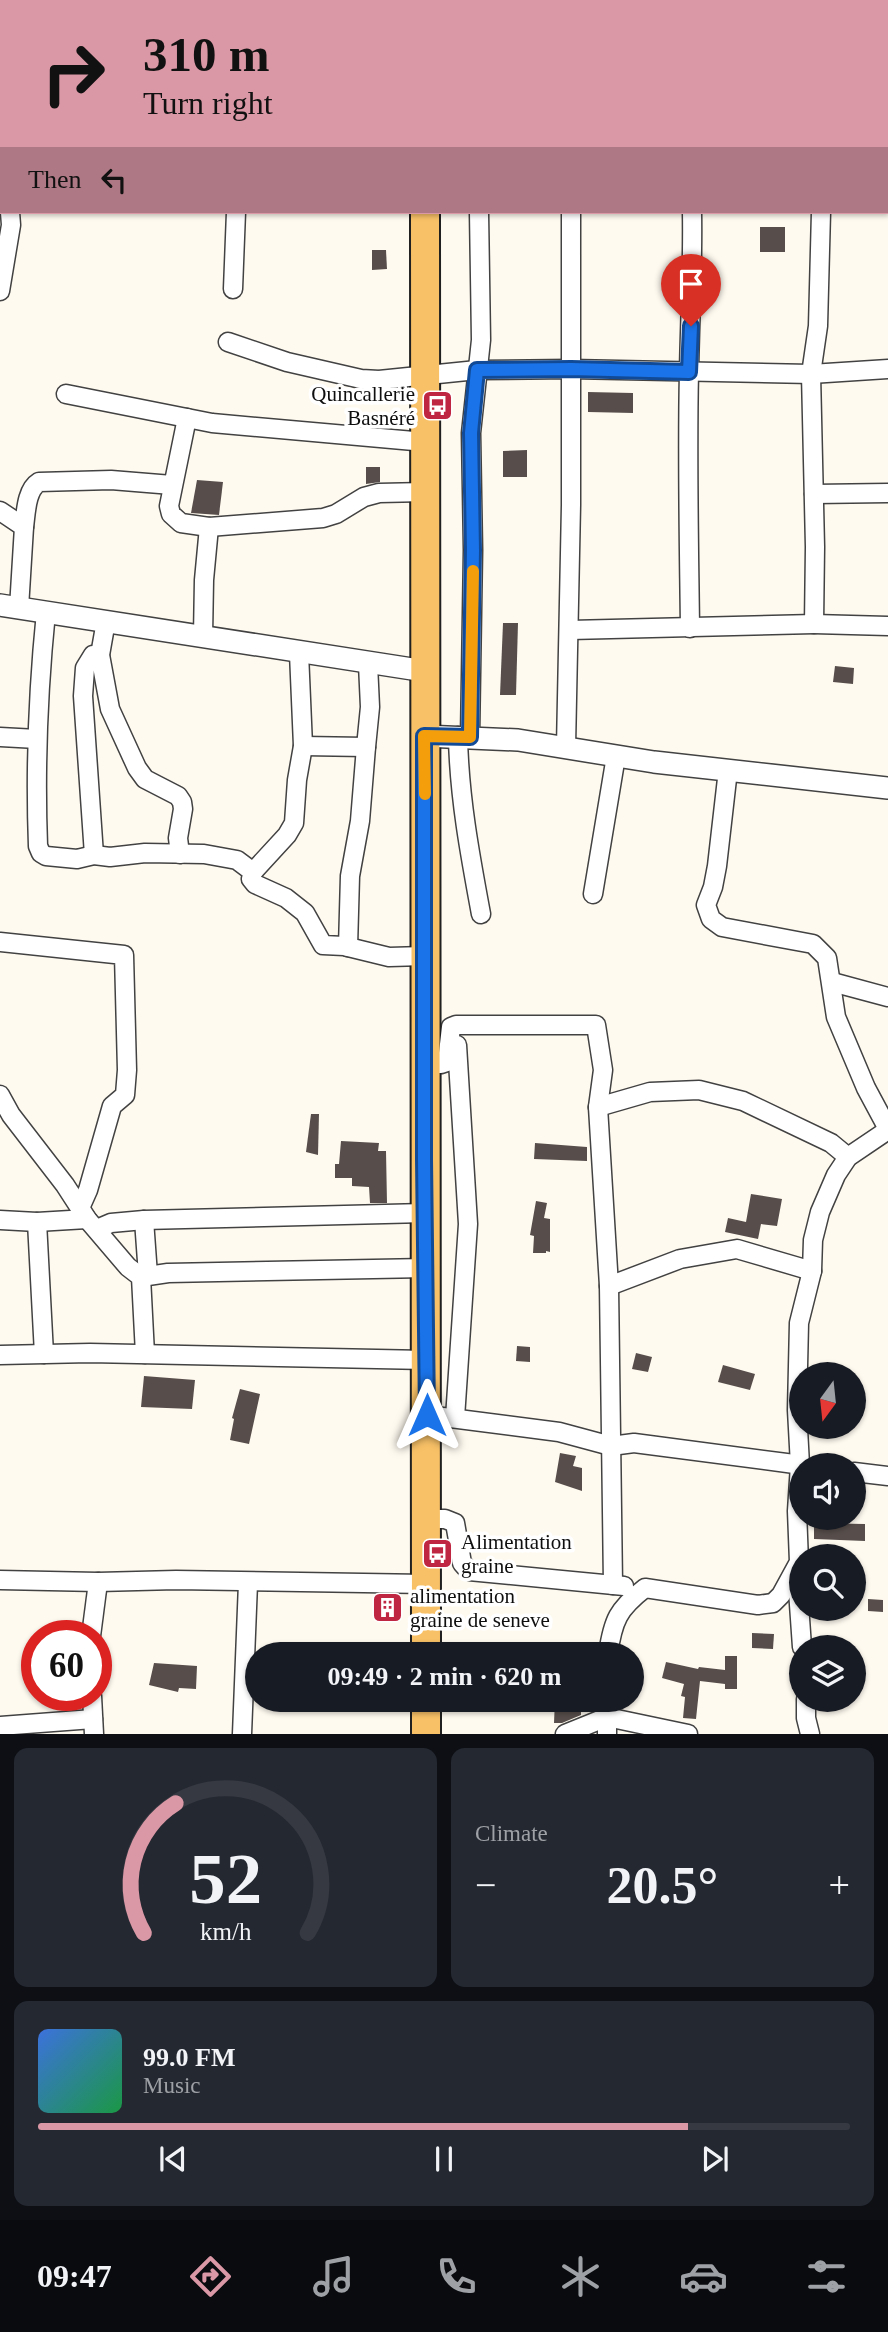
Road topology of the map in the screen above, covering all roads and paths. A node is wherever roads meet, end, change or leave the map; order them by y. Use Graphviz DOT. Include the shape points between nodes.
graph roads {
  1 [pos="10,214"];
  2 [pos="236,214"];
  3 [pos="425,214"];
  4 [pos="480,214"];
  5 [pos="571,214"];
  6 [pos="692,214"];
  7 [pos="821,214"];
  8 [pos="233,289"];
  9 [pos="0,291"];
  10 [pos="228,342"];
  11 [pos="571,369"];
  12 [pos="888,369"];
  13 [pos="477,370"];
  14 [pos="689,372"];
  15 [pos="811,374"];
  16 [pos="423,376"];
  17 [pos="66,394"];
  18 [pos="187,418"];
  19 [pos="425,442"];
  20 [pos="172,485"];
  21 [pos="425,492"];
  22 [pos="888,493"];
  23 [pos="814,494"];
  24 [pos="0,511"];
  25 [pos="24,527"];
  26 [pos="209,527"];
  27 [pos="9,606"];
  28 [pos="46,612"];
  29 [pos="106,621"];
  30 [pos="814,624"];
  31 [pos="888,626"];
  32 [pos="690,628"];
  33 [pos="570,630"];
  34 [pos="204,636"];
  35 [pos="299,653"];
  36 [pos="100,655"];
  37 [pos="368,664"];
  38 [pos="425,671"];
  39 [pos="424,736"];
  40 [pos="464,736"];
  41 [pos="0,737"];
  42 [pos="37,740"];
  43 [pos="303,746"];
  44 [pos="366,747"];
  45 [pos="566,747"];
  46 [pos="616,756"];
  47 [pos="728,770"];
  48 [pos="888,788"];
  49 [pos="180,854"];
  50 [pos="94,855"];
  51 [pos="253,872"];
  52 [pos="593,894"];
  53 [pos="481,914"];
  54 [pos="0,942"];
  55 [pos="348,947"];
  56 [pos="424,956"];
  57 [pos="832,982"];
  58 [pos="888,997"];
  59 [pos="456,1025"];
  60 [pos="424,1064"];
  61 [pos="0,1095"];
  62 [pos="598,1107"];
  63 [pos="888,1126"];
  64 [pos="848,1157"];
  65 [pos="425,1213"];
  66 [pos="88,1219"];
  67 [pos="0,1220"];
  68 [pos="144,1220"];
  69 [pos="37,1222"];
  70 [pos="426,1268"];
  71 [pos="813,1271"];
  72 [pos="145,1276"];
  73 [pos="609,1286"];
  74 [pos="44,1354"];
  75 [pos="145,1354"];
  76 [pos="0,1355"];
  77 [pos="426,1360"];
  78 [pos="427,1415"];
  79 [pos="455,1419"];
  80 [pos="611,1446"];
  81 [pos="800,1453"];
  82 [pos="789,1463"];
  83 [pos="866,1473"];
  84 [pos="888,1476"];
  85 [pos="426,1519"];
  86 [pos="0,1580"];
  87 [pos="98,1582"];
  88 [pos="248,1583"];
  89 [pos="789,1583"];
  90 [pos="426,1584"];
  91 [pos="612,1585"];
  92 [pos="645,1588"];
  93 [pos="93,1620"];
  94 [pos="426,1642"];
  95 [pos="611,1642"];
  96 [pos="426,1712"];
  97 [pos="806,1712"];
  98 [pos="607,1717"];
  99 [pos="0,1726"];
  100 [pos="94,1726"];
  101 [pos="242,1734"];
  102 [pos="426,1734"];
  103 [pos="565,1734"];
  104 [pos="688,1734"];
  105 [pos="810,1734"];
  1 -- 9 [label="street"];
  2 -- 8 [label="street"];
  3 -- 16 [label="main road"];
  4 -- 13 [label="street"];
  5 -- 11 [label="street"];
  6 -- 14 [label="street"];
  7 -- 15 [label="street" via="818,326"];
  10 -- 16 [label="street" via="361,379"];
  11 -- 13 [label="street"];
  11 -- 14 [label="street"];
  11 -- 33 [label="street"];
  12 -- 15 [label="street"];
  13 -- 16 [label="street"];
  13 -- 40 [label="street" via="471,433 473,550"];
  14 -- 15 [label="street"];
  14 -- 32 [label="street"];
  15 -- 23 [label="street"];
  16 -- 19 [label="main road"];
  17 -- 18 [label="street"];
  18 -- 19 [label="street"];
  18 -- 20 [label="street"];
  19 -- 21 [label="main road"];
  20 -- 25 [label="street" via="111,480 39,482 31,492"];
  20 -- 26 [label="street" via="170,514 181,523"];
  21 -- 26 [label="street" via="379,493 327,518"];
  21 -- 38 [label="main road"];
  22 -- 23 [label="street"];
  23 -- 30 [label="street"];
  24 -- 25 [label="street"];
  25 -- 27 [label="street"];
  26 -- 34 [label="street"];
  27 -- 28 [label="street"];
  28 -- 29 [label="street"];
  28 -- 42 [label="street"];
  29 -- 34 [label="street"];
  29 -- 36 [label="street"];
  30 -- 31 [label="street"];
  30 -- 32 [label="street"];
  32 -- 33 [label="street"];
  33 -- 45 [label="street"];
  34 -- 35 [label="street"];
  35 -- 37 [label="street"];
  35 -- 43 [label="street"];
  36 -- 49 [label="street" via="110,709 137,768 149,783 182,802"];
  36 -- 50 [label="street" via="88,662 83,696"];
  37 -- 38 [label="street"];
  37 -- 44 [label="street"];
  38 -- 39 [label="main road"];
  39 -- 40 [label="street"];
  39 -- 56 [label="main road"];
  40 -- 45 [label="street"];
  40 -- 53 [label="street" via="458,773"];
  41 -- 42 [label="street"];
  42 -- 50 [label="street" via="39,849 50,856 77,859"];
  43 -- 44 [label="street"];
  43 -- 51 [label="street" via="294,823"];
  44 -- 55 [label="street" via="350,876"];
  45 -- 46 [label="street"];
  46 -- 47 [label="street"];
  46 -- 52 [label="street"];
  47 -- 48 [label="street"];
  47 -- 57 [label="street" via="717,866 706,905 711,919 722,927 813,944 827,958"];
  49 -- 50 [label="street"];
  49 -- 51 [label="street" via="230,858"];
  51 -- 55 [label="street" via="255,884 305,913 320,943"];
  54 -- 66 [label="street" via="124,955 125,1095 112,1106 88,1191"];
  55 -- 56 [label="street" via="389,957"];
  56 -- 60 [label="main road"];
  57 -- 58 [label="street"];
  57 -- 63 [label="street" via="836,1017"];
  59 -- 60 [label="street" via="449,1032 447,1062"];
  59 -- 62 [label="street" via="596,1025 603,1070"];
  59 -- 79 [label="street" via="468,1224"];
  60 -- 65 [label="main road"];
  61 -- 66 [label="street"];
  62 -- 64 [label="street" via="650,1092 699,1090 743,1101 831,1143"];
  62 -- 73 [label="street"];
  63 -- 64 [label="street"];
  64 -- 71 [label="street" via="820,1212 813,1240"];
  65 -- 68 [label="street"];
  65 -- 70 [label="main road"];
  66 -- 68 [label="street" via="111,1223"];
  66 -- 69 [label="street"];
  66 -- 72 [label="street" via="128,1267"];
  67 -- 69 [label="street"];
  68 -- 72 [label="street"];
  69 -- 74 [label="street"];
  70 -- 72 [label="street"];
  70 -- 77 [label="main road"];
  71 -- 73 [label="street" via="737,1250 680,1259"];
  71 -- 81 [label="street" via="799,1323"];
  72 -- 75 [label="street"];
  73 -- 80 [label="street"];
  74 -- 75 [label="street"];
  74 -- 76 [label="street"];
  75 -- 77 [label="street"];
  77 -- 78 [label="main road"];
  78 -- 79 [label="street"];
  78 -- 85 [label="main road"];
  79 -- 80 [label="street" via="559,1432"];
  80 -- 82 [label="street" via="634,1443"];
  80 -- 91 [label="street"];
  83 -- 84 [label="street"];
  85 -- 90 [label="main road"];
  85 -- 91 [label="street" via="455,1523 462,1563 469,1571"];
  86 -- 87 [label="street"];
  87 -- 88 [label="street"];
  87 -- 93 [label="street"];
  88 -- 90 [label="street"];
  88 -- 101 [label="street"];
  89 -- 92 [label="street" via="773,1603 758,1605"];
  90 -- 94 [label="main road"];
  91 -- 92 [label="street"];
  92 -- 95 [label="street" via="624,1605"];
  96 -- 102 [label="main road"];
  97 -- 105 [label="street"];
  98 -- 103 [label="street"];
  98 -- 104 [label="street"];
  99 -- 100 [label="street"];
}
